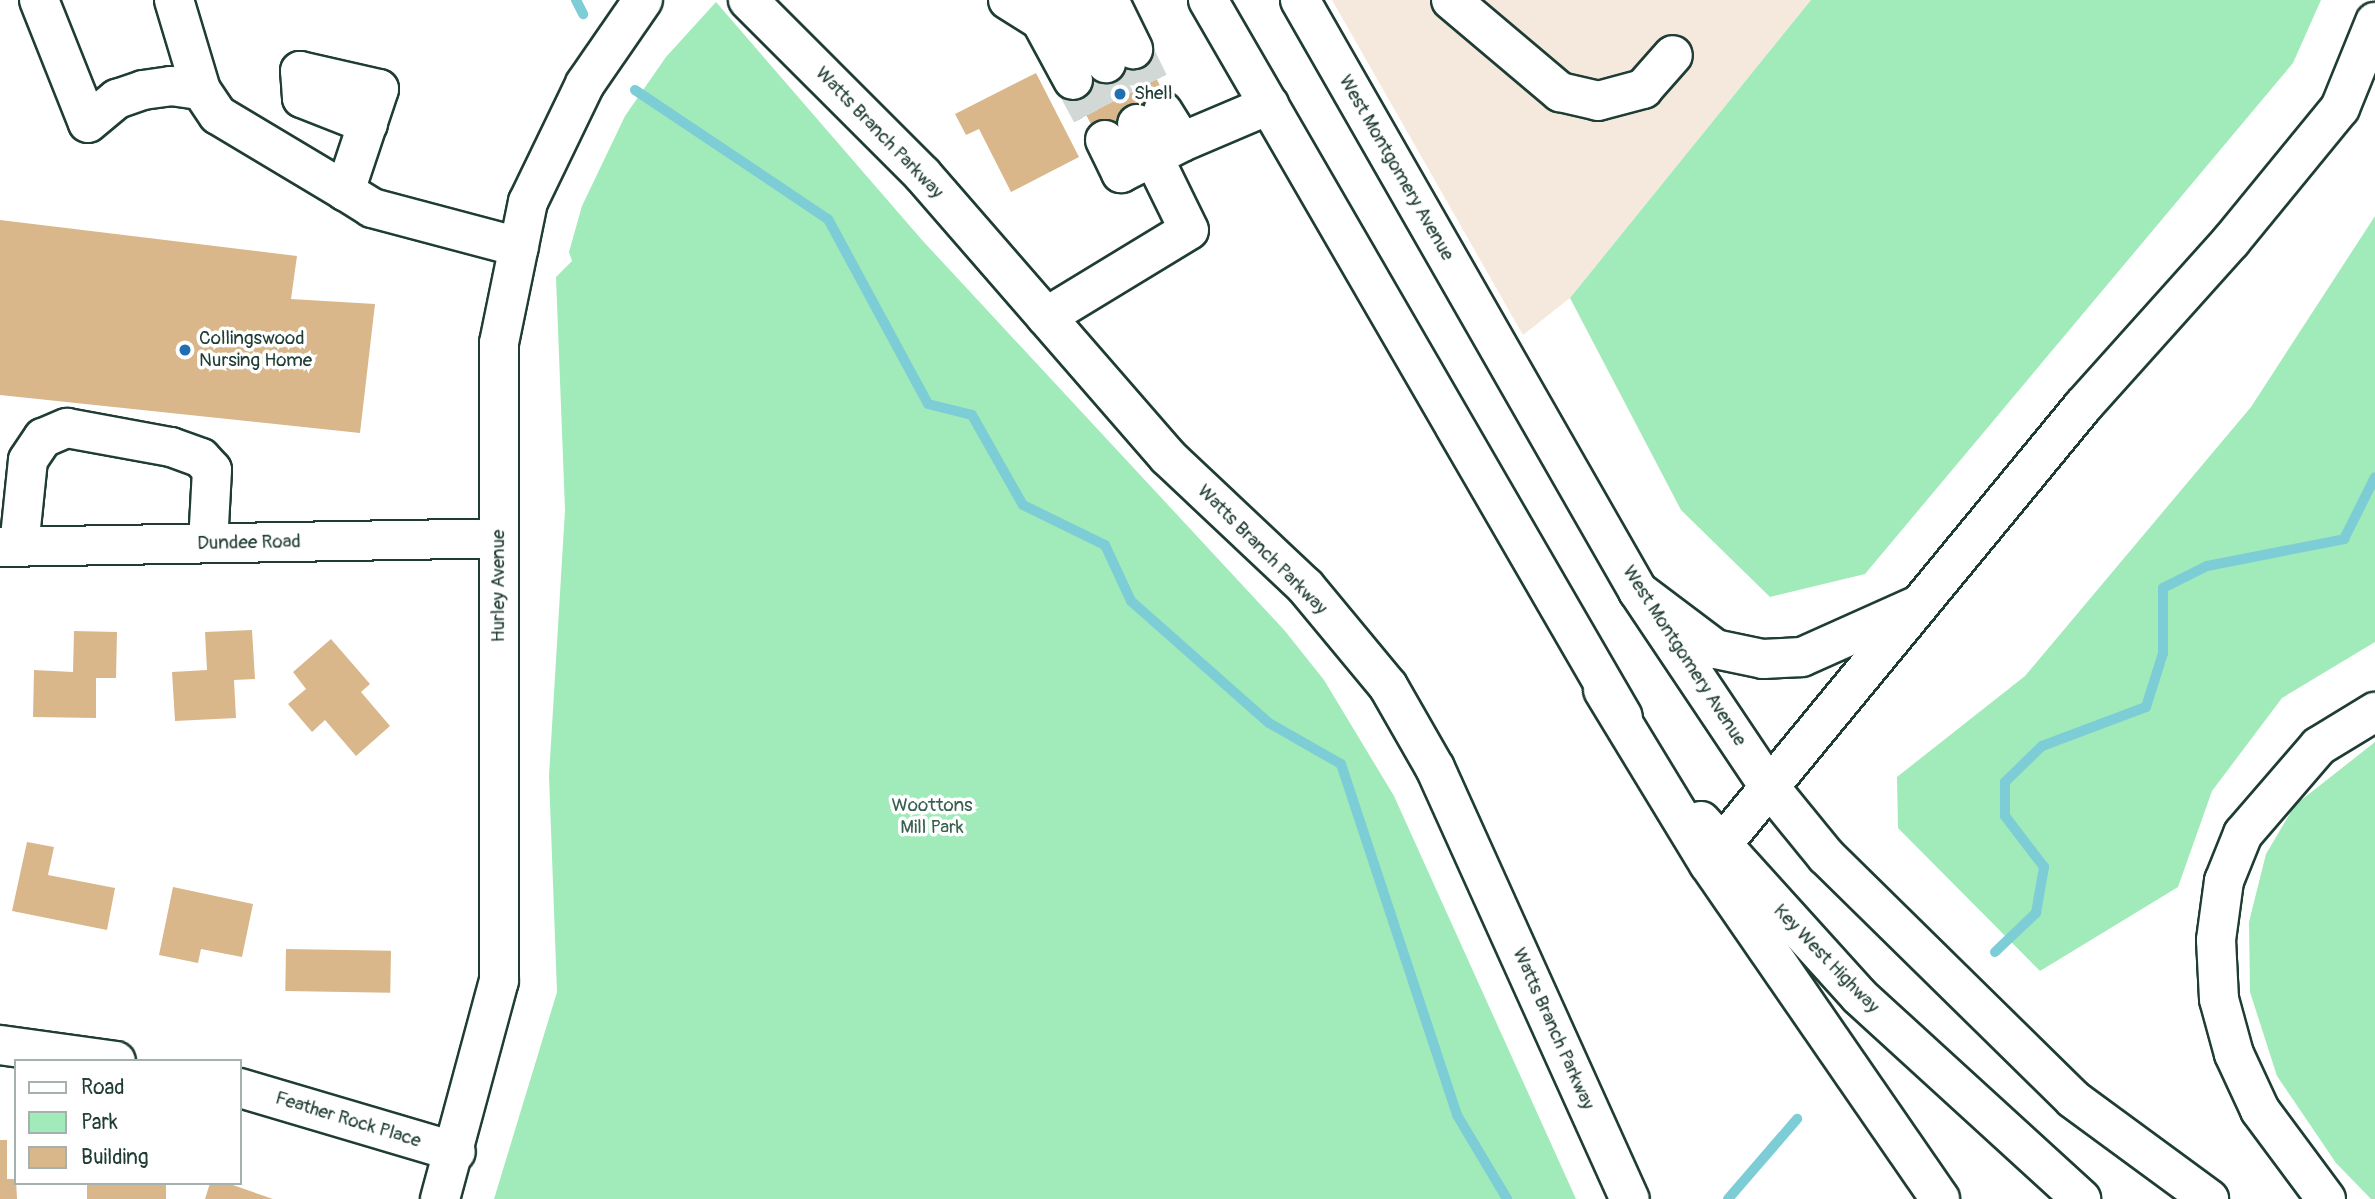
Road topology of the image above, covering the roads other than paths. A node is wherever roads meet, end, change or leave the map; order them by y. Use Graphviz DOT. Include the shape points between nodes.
graph roads {
  1 [pos="39,0"];
  2 [pos="174,0"];
  3 [pos="643,0"];
  4 [pos="748,0"];
  5 [pos="1008,0"];
  6 [pos="1208,0"];
  7 [pos="1300,0"];
  8 [pos="1451,0"];
  9 [pos="1078,7"];
  10 [pos="2375,22"];
  11 [pos="1674,55"];
  12 [pos="201,90"];
  13 [pos="1269,105"];
  14 [pos="368,124"];
  15 [pos="345,191"];
  16 [pos="519,247"];
  17 [pos="1046,317"];
  18 [pos="499,538"];
  19 [pos="208,543"];
  20 [pos="10,547"];
  21 [pos="1638,591"];
  22 [pos="1920,605"];
  23 [pos="1603,690"];
  24 [pos="2375,712"];
  25 [pos="1768,785"];
  26 [pos="1720,847"];
  27 [pos="0,1045"];
  28 [pos="102,1059"];
  29 [pos="242,1089"];
  30 [pos="456,1152"];
  31 [pos="440,1199"];
  32 [pos="1630,1199"];
  33 [pos="1940,1199"];
  34 [pos="2081,1199"];
  35 [pos="2209,1199"];
  36 [pos="2326,1199"];
  1 -- 12 [label="main road" via="88,123 117,99 143,90 172,86"];
  2 -- 12 [label="main road"];
  3 -- 16 [label="main road, Hurley Avenue" via="586,84 528,202"];
  4 -- 17 [label="main road, Watts Branch Parkway" via="922,174"];
  5 -- 9 [label="main road"];
  6 -- 13 [label="main road"];
  7 -- 21 [label="main road, West Montgomery Avenue"];
  8 -- 11 [label="main road" via="1560,92 1598,101 1643,89"];
  9 -- 9 [label="main road" via="1104,64"];
  10 -- 22 [label="main road" via="2340,107"];
  12 -- 15 [label="main road" via="218,115"];
  13 -- 17 [label="main road" via="1148,135 1189,230"];
  13 -- 23 [label="main road"];
  14 -- 15 [label="main road"];
  15 -- 16 [label="main road" via="372,208"];
  16 -- 18 [label="main road, Hurley Avenue" via="499,343"];
  17 -- 32 [label="main road, Watts Branch Parkway" via="1168,457 1305,586 1388,686 1435,768"];
  18 -- 19 [label="main road, Dundee Road"];
  18 -- 30 [label="main road, Hurley Avenue" via="499,981"];
  19 -- 20 [label="main road, Dundee Road"];
  19 -- 20 [label="main road" via="212,470 201,458 171,447 67,428 43,438 28,460"];
  21 -- 22 [label="main road" via="1715,649 1763,659 1802,657"];
  21 -- 25 [label="main road, West Montgomery Avenue"];
  22 -- 25 [label="main road"];
  23 -- 26 [label="main road, Key West Highway"];
  23 -- 33 [label="main road" via="1709,864"];
  24 -- 36 [label="main road" via="2319,746 2243,834 2224,881 2216,940 2219,999 2234,1054 2260,1110"];
  25 -- 26 [label="main road"];
  25 -- 35 [label="main road, West Montgomery Avenue" via="1826,856 2073,1099"];
  26 -- 34 [label="main road, Key West Highway" via="1859,996"];
  27 -- 28 [label="main road"];
  29 -- 30 [label="main road, Feather Rock Place"];
  30 -- 31 [label="main road, Hurley Avenue"];
}
